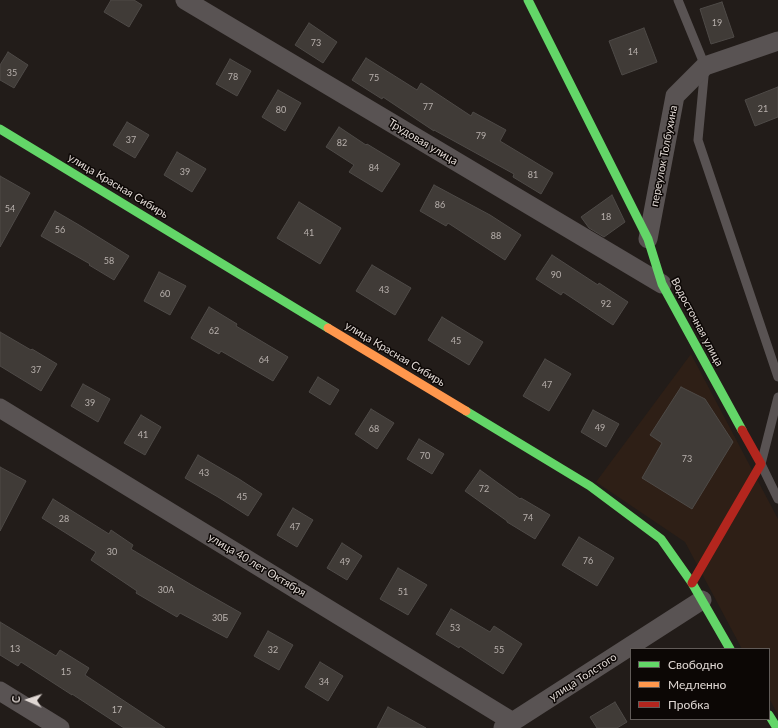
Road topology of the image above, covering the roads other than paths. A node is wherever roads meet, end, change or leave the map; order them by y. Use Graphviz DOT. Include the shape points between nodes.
graph roads {
  1 [pos="185,0"];
  2 [pos="528,0"];
  3 [pos="678,0"];
  4 [pos="778,42"];
  5 [pos="705,66"];
  6 [pos="0,129"];
  7 [pos="648,239"];
  8 [pos="662,284"];
  9 [pos="778,377"];
  10 [pos="778,397"];
  11 [pos="0,408"];
  12 [pos="761,464"];
  13 [pos="778,499"];
  14 [pos="692,583"];
  15 [pos="702,600"];
  16 [pos="729,648"];
  17 [pos="0,691"];
  18 [pos="770,717"];
  19 [pos="508,725"];
  20 [pos="60,728"];
  21 [pos="777,728"];
  1 -- 8 [label="street, Трудовая улица"];
  2 -- 7 [label="main road, Водосточная улица"];
  3 -- 5 [label="lane"];
  4 -- 5 [label="street, переулок Толбухина"];
  5 -- 7 [label="street, переулок Толбухина" via="675,96"];
  5 -- 9 [label="lane" via="698,140"];
  6 -- 14 [label="main road, улица Красная Сибирь" via="590,486 661,539"];
  7 -- 8 [label="main road, Водосточная улица"];
  8 -- 12 [label="main road, Водосточная улица"];
  10 -- 12 [label="lane"];
  11 -- 19 [label="street, улица 40 лет Октября"];
  12 -- 13 [label="lane"];
  12 -- 14 [label="main road"];
  14 -- 15 [label="main road, улица Красная Сибирь"];
  15 -- 16 [label="main road, улица Красная Сибирь"];
  15 -- 19 [label="street, улица Толстого"];
  17 -- 20 [label="street"];
  18 -- 21 [label="main road"];
}
